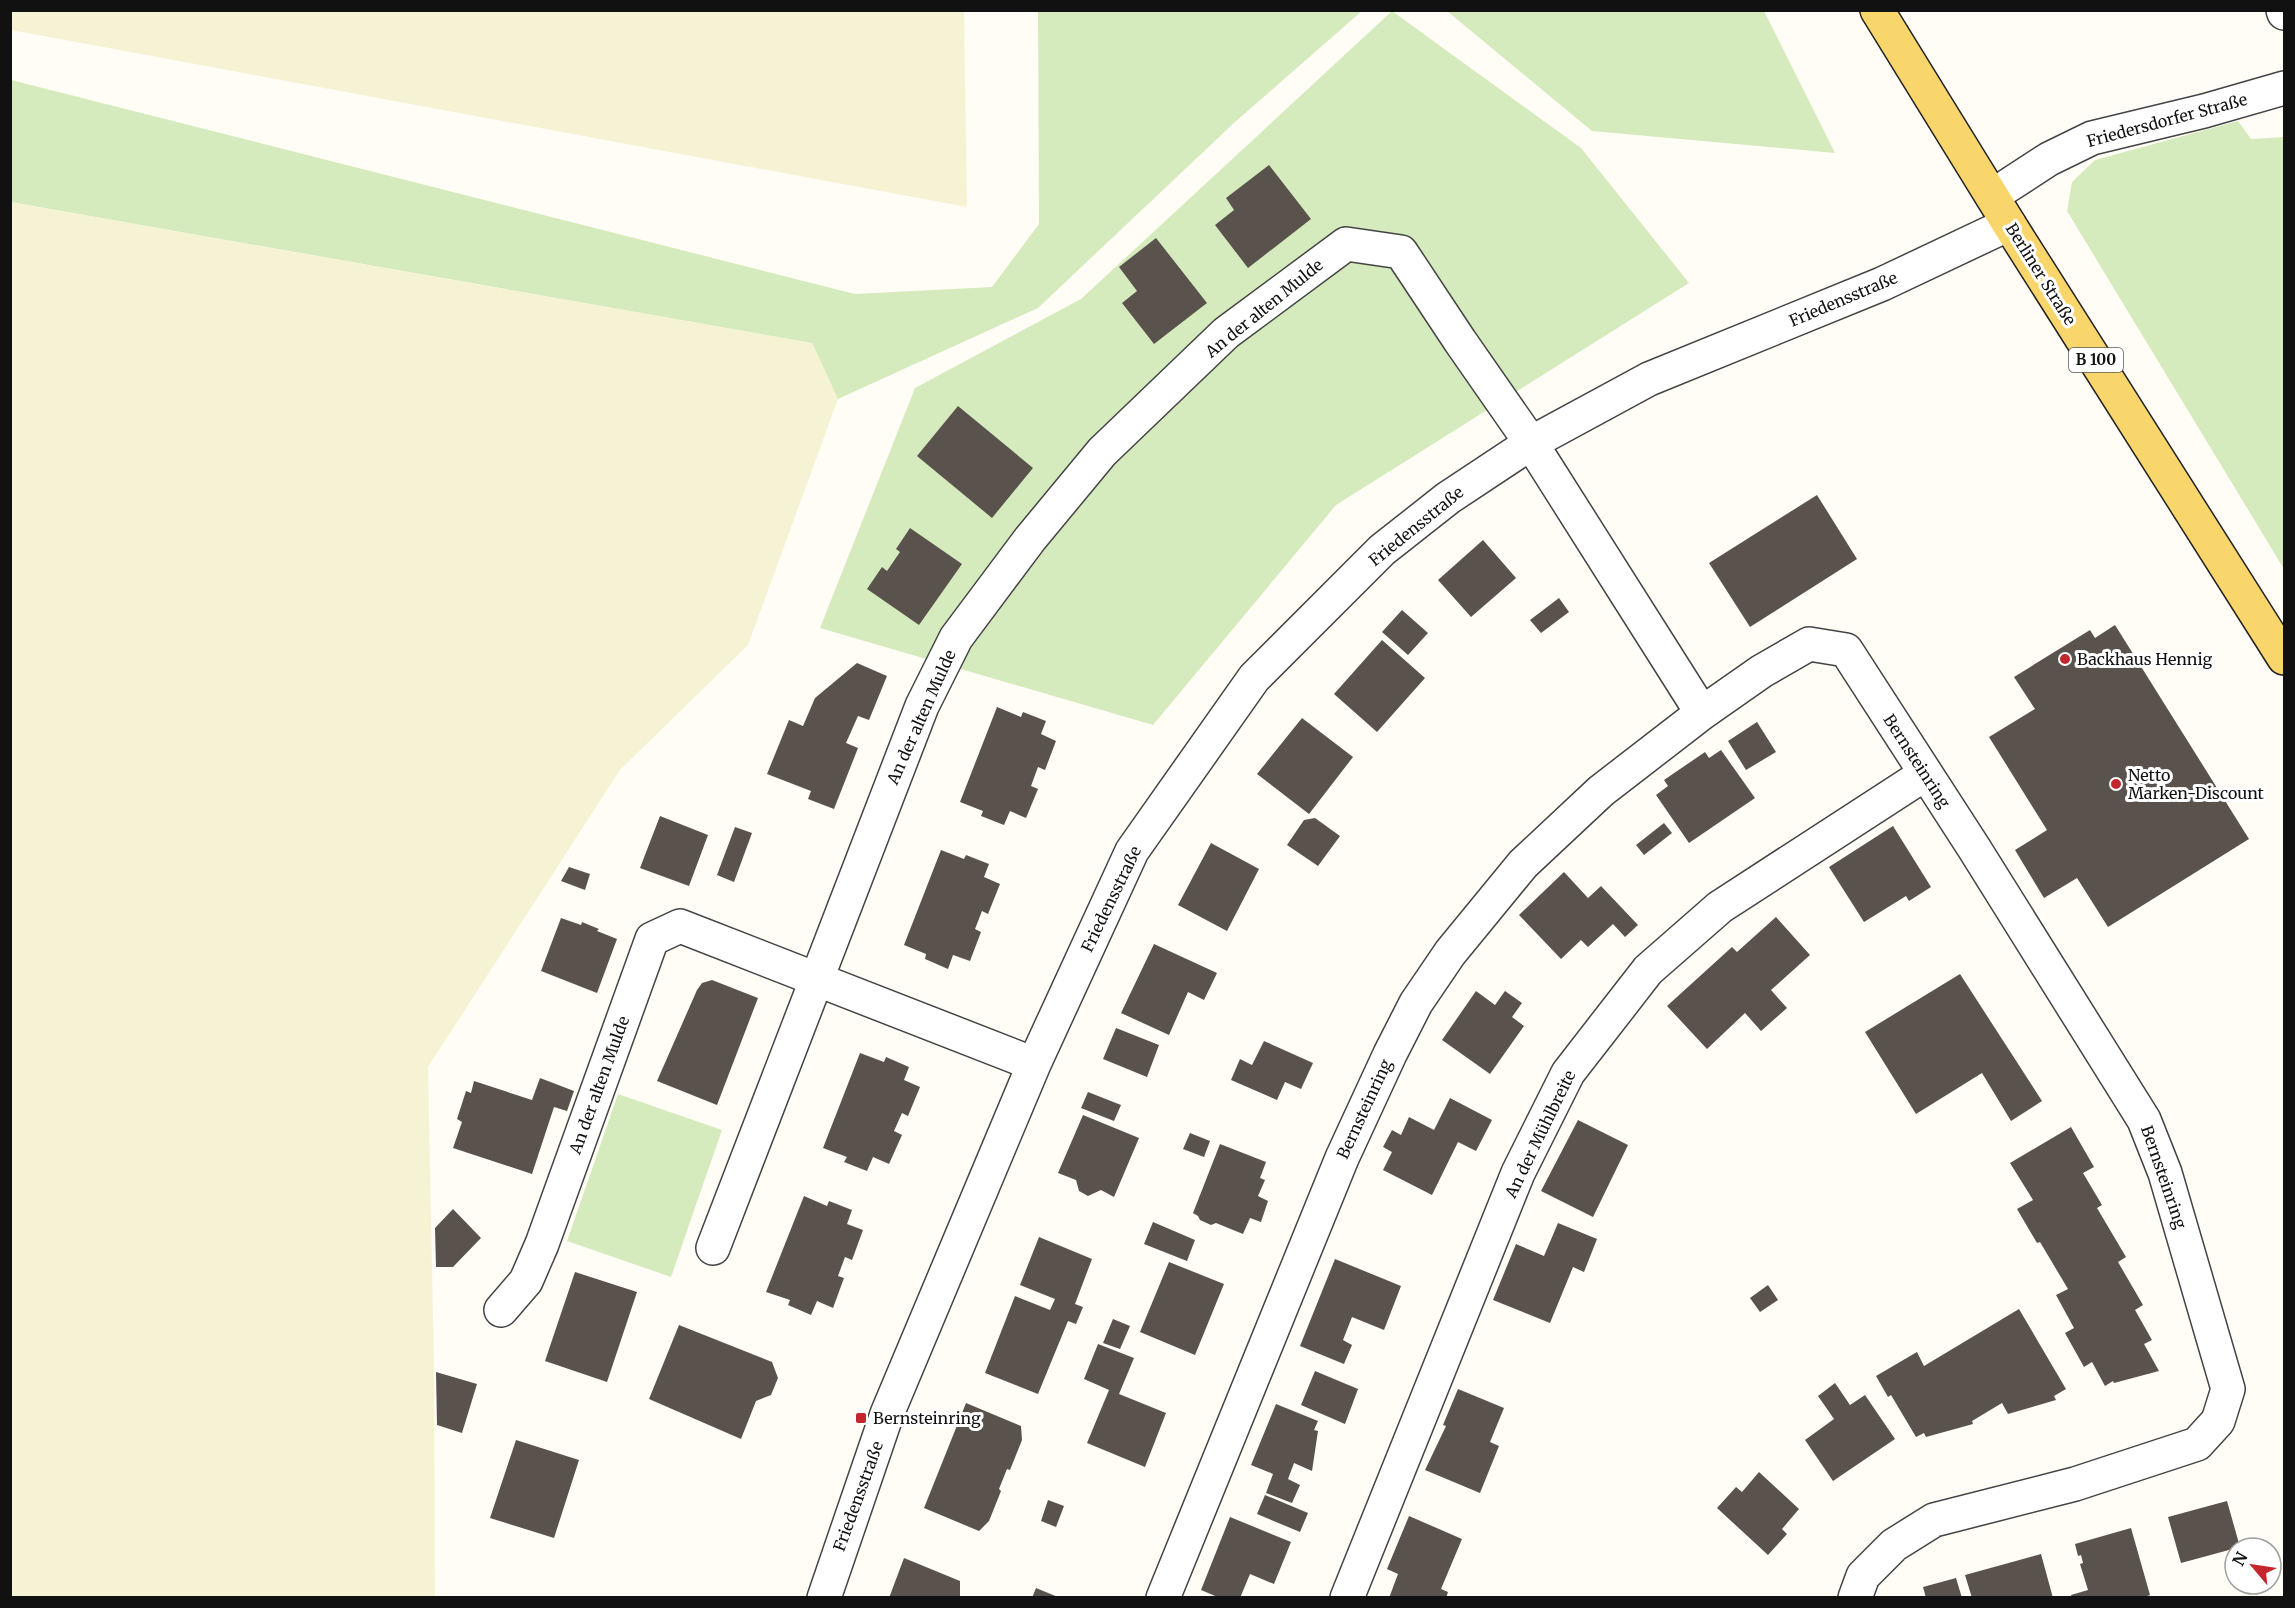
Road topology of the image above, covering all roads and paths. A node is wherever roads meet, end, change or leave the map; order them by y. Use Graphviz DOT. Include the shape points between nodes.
graph roads {
  1 [pos="1877,10"];
  2 [pos="2284,88"];
  3 [pos="1992,196"];
  4 [pos="2009,224"];
  5 [pos="1531,443"];
  6 [pos="2284,658"];
  7 [pos="1702,713"];
  8 [pos="1925,774"];
  9 [pos="816,978"];
  10 [pos="1034,1064"];
  11 [pos="713,1248"];
  12 [pos="501,1310"];
  13 [pos="824,1598"];
  14 [pos="1164,1598"];
  15 [pos="1347,1598"];
  16 [pos="1855,1598"];
  1 -- 3 [label="main road, Berliner Straße / B 100"];
  2 -- 3 [label="street, Friedersdorfer Straße" via="2092,138 2049,159"];
  3 -- 4 [label="main road, Berliner Straße / B 100"];
  4 -- 5 [label="street, Friedensstraße" via="1882,284 1649,379"];
  4 -- 6 [label="main road, Berliner Straße / B 100"];
  5 -- 7 [label="street"];
  5 -- 9 [label="street, An der alten Mulde" via="1401,252 1346,243 1307,271 1226,333 1102,452 956,638 922,706"];
  5 -- 10 [label="street, Friedensstraße" via="1448,498 1382,550 1254,678 1132,851"];
  7 -- 8 [label="street, Bernsteinring" via="1809,644 1846,650"];
  7 -- 14 [label="street, Bernsteinring" via="1600,791 1524,864 1450,953 1416,1003 1342,1158"];
  8 -- 15 [label="street, An der Mühlbreite" via="1720,907 1648,970 1568,1072 1518,1173"];
  8 -- 16 [label="street, Bernsteinring" via="2144,1120 2165,1173 2228,1389 2218,1421 2198,1444 2075,1484 1934,1520 1894,1545 1863,1576"];
  9 -- 10 [label="street"];
  9 -- 11 [label="street"];
  9 -- 12 [label="street, An der alten Mulde" via="680,926 652,939 542,1244 525,1281"];
  10 -- 13 [label="street, Friedensstraße" via="887,1414"];
}
